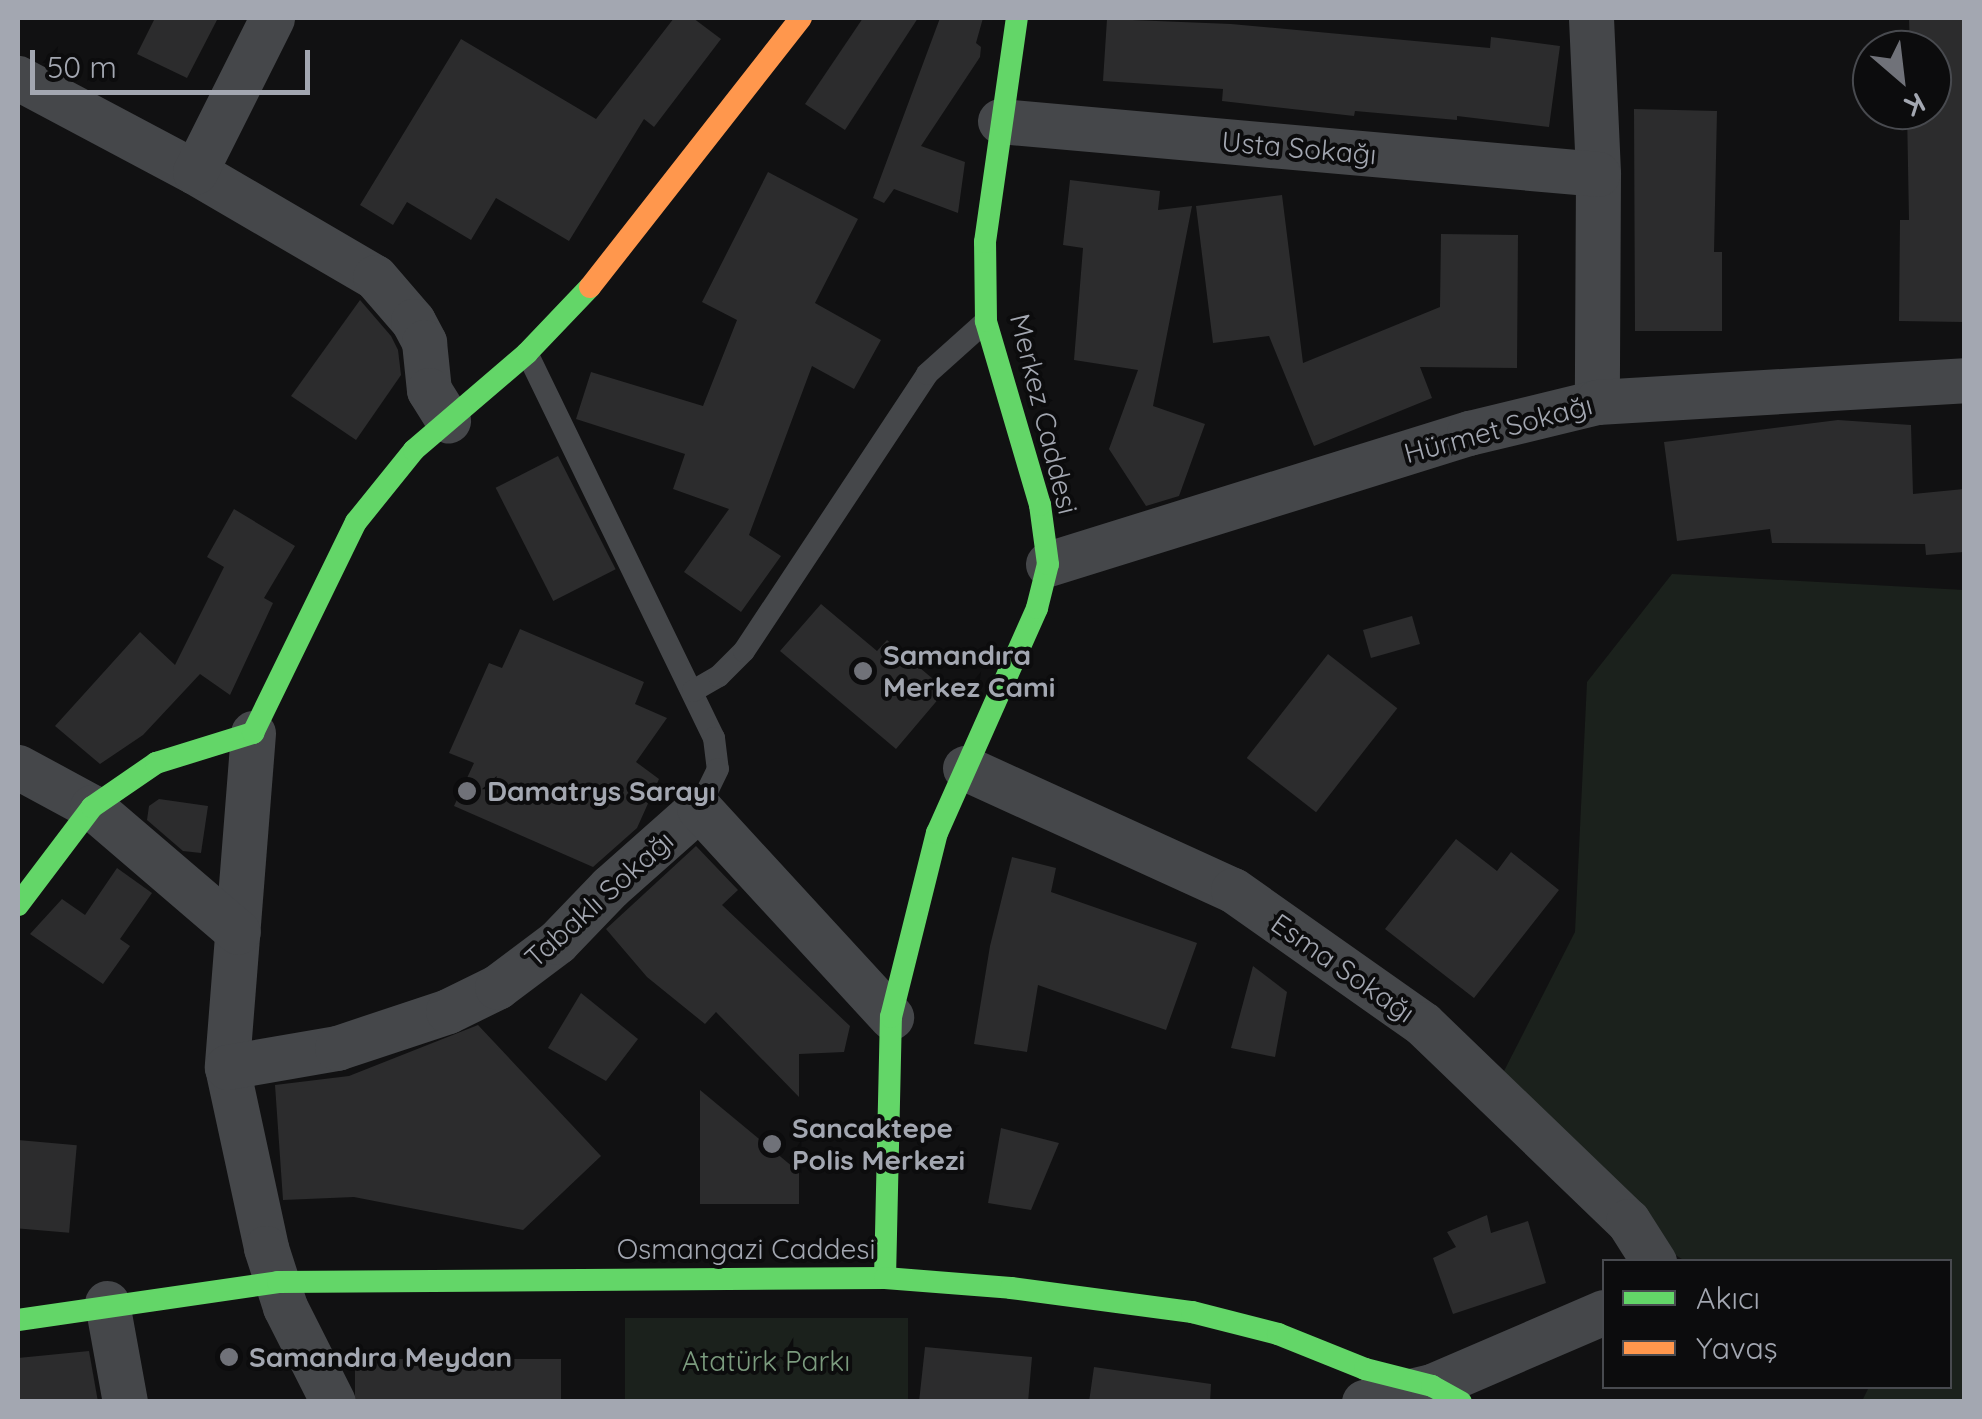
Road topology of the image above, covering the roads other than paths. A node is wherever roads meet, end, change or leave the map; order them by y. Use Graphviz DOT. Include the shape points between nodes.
graph roads {
  1 [pos="272,18"];
  2 [pos="779,18"];
  3 [pos="801,18"];
  4 [pos="1017,18"];
  5 [pos="1591,18"];
  6 [pos="18,78"];
  7 [pos="1000,121"];
  8 [pos="706,137"];
  9 [pos="195,172"];
  10 [pos="1598,174"];
  11 [pos="986,321"];
  12 [pos="527,352"];
  13 [pos="1964,380"];
  14 [pos="1598,402"];
  15 [pos="448,421"];
  16 [pos="1048,564"];
  17 [pos="693,691"];
  18 [pos="253,733"];
  19 [pos="18,766"];
  20 [pos="965,768"];
  21 [pos="92,807"];
  22 [pos="699,808"];
  23 [pos="18,905"];
  24 [pos="238,932"];
  25 [pos="891,1017"];
  26 [pos="228,1067"];
  27 [pos="1652,1259"];
  28 [pos="885,1278"];
  29 [pos="278,1282"];
  30 [pos="107,1303"];
  31 [pos="1602,1313"];
  32 [pos="18,1320"];
  33 [pos="1446,1394"];
  34 [pos="125,1402"];
  35 [pos="333,1402"];
  36 [pos="1364,1402"];
  1 -- 9 [label="street"];
  2 -- 8 [label="main road"];
  3 -- 8 [label="main road"];
  4 -- 7 [label="main road, Merkez Caddesi"];
  5 -- 10 [label="street"];
  6 -- 9 [label="street"];
  7 -- 10 [label="street, Usta Sokağı"];
  7 -- 11 [label="main road, Merkez Caddesi" via="986,242"];
  8 -- 12 [label="main road" via="609,268"];
  9 -- 15 [label="street" via="375,277 424,342 430,390"];
  10 -- 14 [label="street"];
  11 -- 16 [label="main road, Merkez Caddesi" via="1040,505"];
  11 -- 17 [label="lane" via="927,374 744,651"];
  12 -- 15 [label="main road"];
  12 -- 17 [label="lane"];
  13 -- 14 [label="street, Hürmet Sokağı"];
  14 -- 16 [label="street, Hürmet Sokağı" via="1469,433"];
  15 -- 18 [label="main road" via="414,450 356,522"];
  16 -- 20 [label="main road, Merkez Caddesi" via="1036,608"];
  17 -- 22 [label="lane" via="718,753 714,784"];
  18 -- 21 [label="main road" via="156,763"];
  18 -- 24 [label="street"];
  19 -- 21 [label="street"];
  20 -- 25 [label="main road, Merkez Caddesi" via="937,833"];
  20 -- 27 [label="street, Esma Sokağı" via="1233,890 1423,1024 1628,1221"];
  21 -- 23 [label="main road"];
  21 -- 24 [label="street"];
  22 -- 25 [label="street, Tabaklı Sokağı"];
  22 -- 26 [label="street, Tabaklı Sokağı" via="557,942 497,987 337,1048"];
  24 -- 26 [label="street"];
  25 -- 28 [label="main road, Merkez Caddesi"];
  26 -- 29 [label="street"];
  28 -- 29 [label="main road, Osmangazi Caddesi"];
  28 -- 33 [label="main road, Osmangazi Caddesi" via="1192,1312 1278,1334"];
  29 -- 30 [label="main road, Osmangazi Caddesi"];
  29 -- 35 [label="street"];
  30 -- 32 [label="main road, Osmangazi Caddesi"];
  30 -- 34 [label="street"];
  31 -- 33 [label="street"];
  33 -- 36 [label="street"];
}
